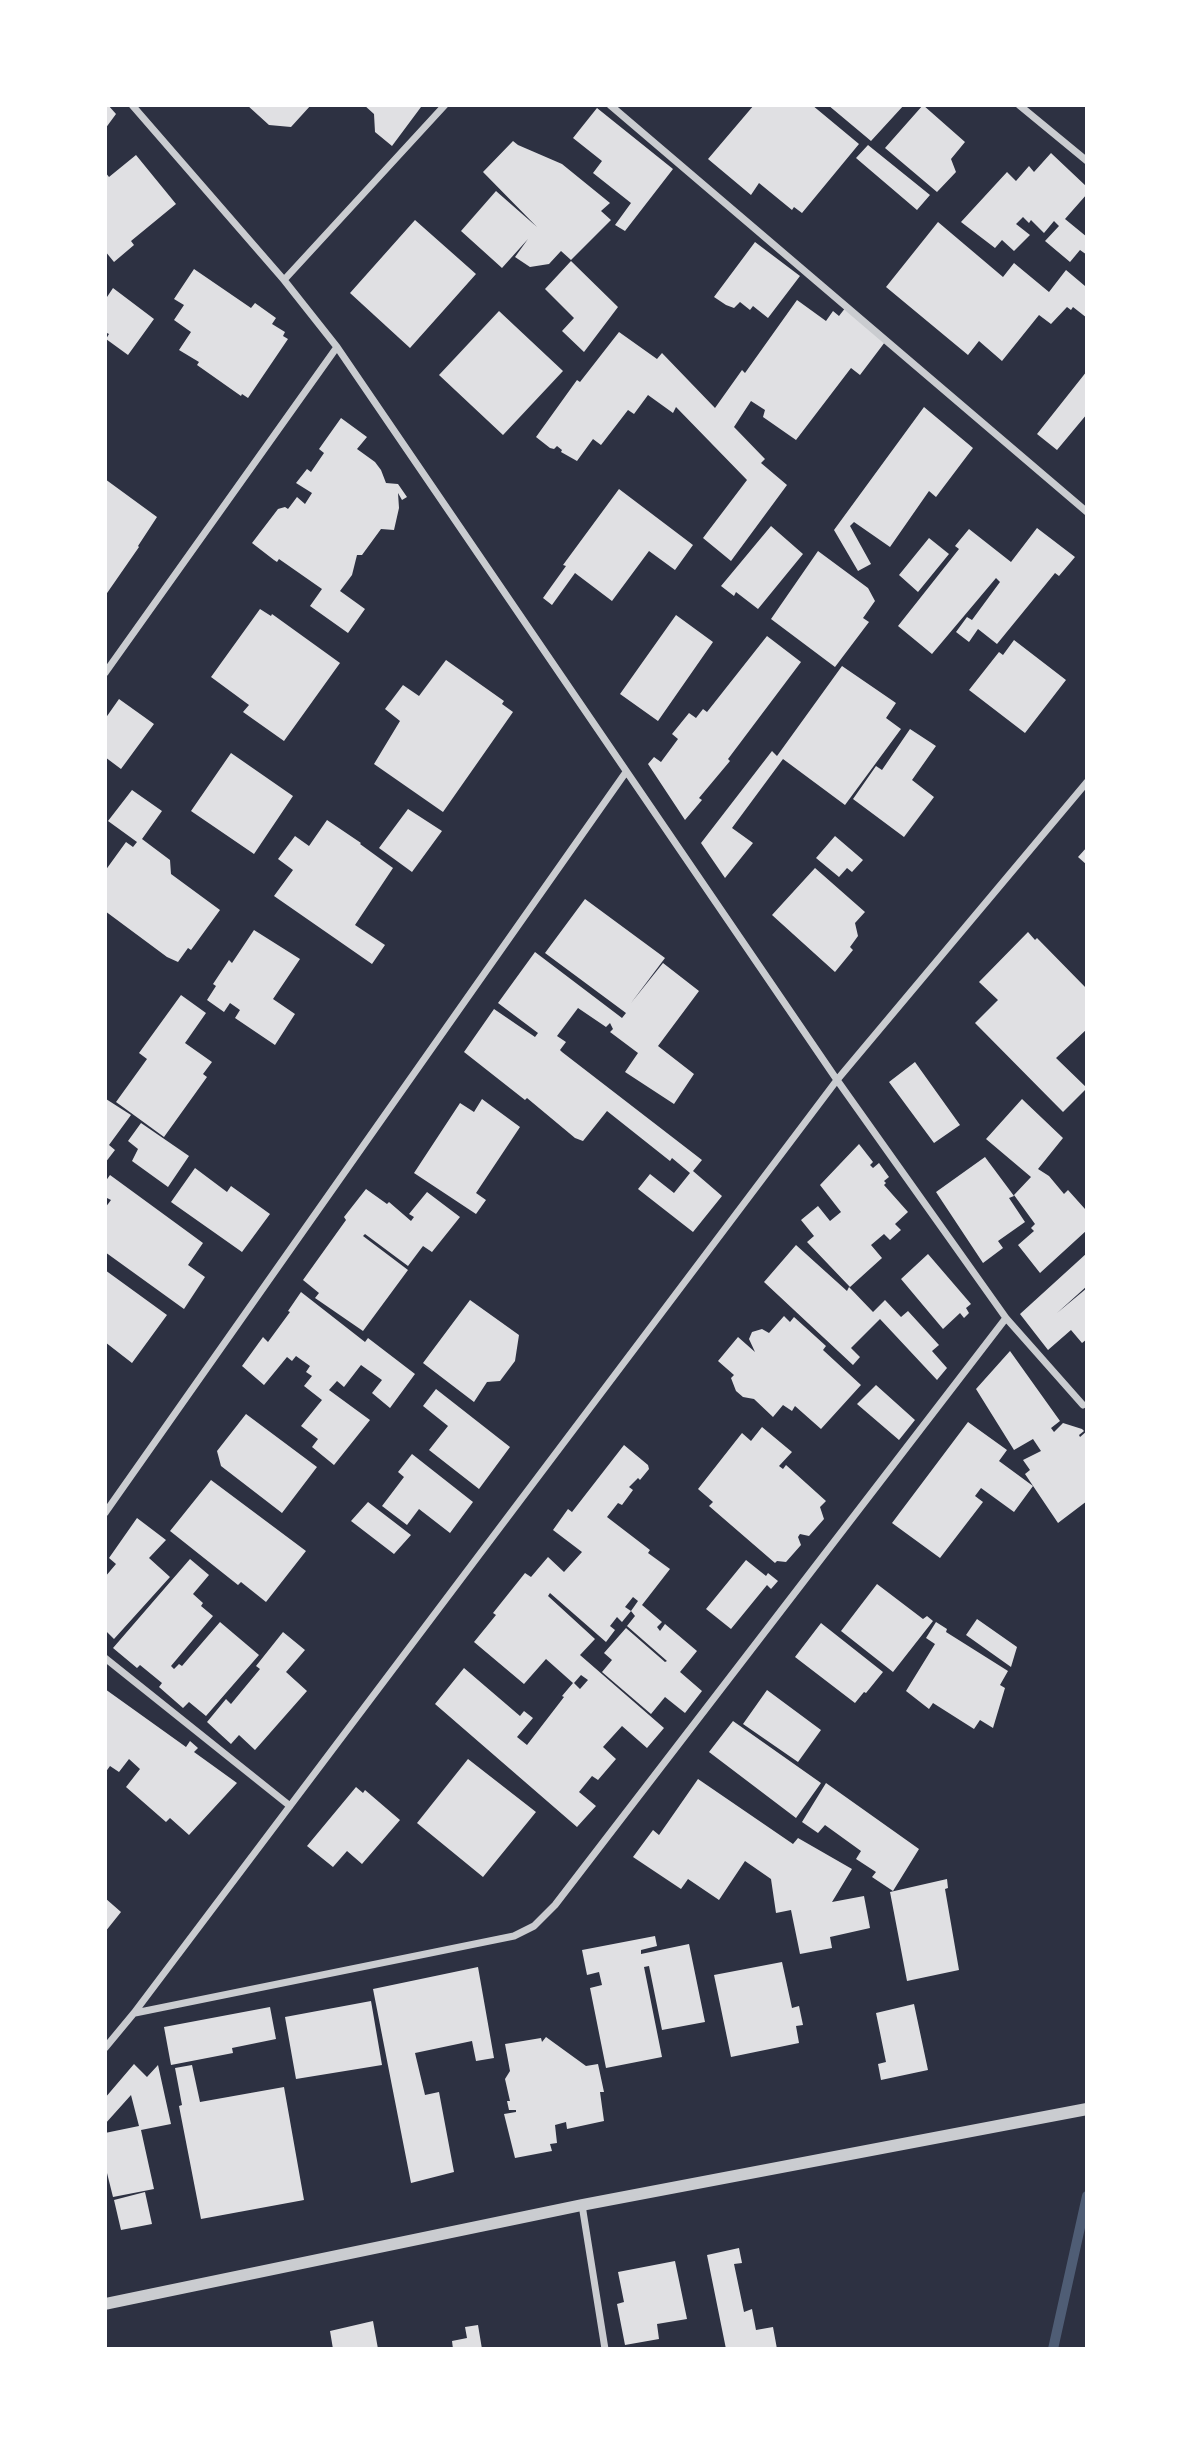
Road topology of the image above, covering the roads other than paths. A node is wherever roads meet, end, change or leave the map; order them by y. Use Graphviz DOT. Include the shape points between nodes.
graph roads {
  1 [pos="132,105"];
  2 [pos="445,105"];
  3 [pos="610,105"];
  4 [pos="1019,105"];
  5 [pos="1087,161"];
  6 [pos="284,280"];
  7 [pos="337,347"];
  8 [pos="1087,512"];
  9 [pos="105,673"];
  10 [pos="626,772"];
  11 [pos="1087,782"];
  12 [pos="837,1080"];
  13 [pos="1006,1318"];
  14 [pos="1083,1405"];
  15 [pos="105,1513"];
  16 [pos="105,1658"];
  17 [pos="290,1806"];
  18 [pos="134,2013"];
  19 [pos="105,2048"];
  20 [pos="1087,2109"];
  21 [pos="582,2205"];
  22 [pos="105,2304"];
  23 [pos="605,2349"];
  1 -- 6 [label="street"];
  2 -- 6 [label="street"];
  3 -- 8 [label="street"];
  4 -- 5 [label="street"];
  6 -- 7 [label="street"];
  7 -- 9 [label="street"];
  7 -- 10 [label="street"];
  10 -- 12 [label="street"];
  10 -- 15 [label="street"];
  11 -- 12 [label="street"];
  12 -- 13 [label="street"];
  12 -- 17 [label="street"];
  13 -- 14 [label="street"];
  13 -- 18 [label="street" via="555,1905 534,1926 514,1936"];
  16 -- 17 [label="street"];
  17 -- 18 [label="street"];
  18 -- 19 [label="street"];
  20 -- 21 [label="street"];
  21 -- 22 [label="street"];
  21 -- 23 [label="street"];
}
